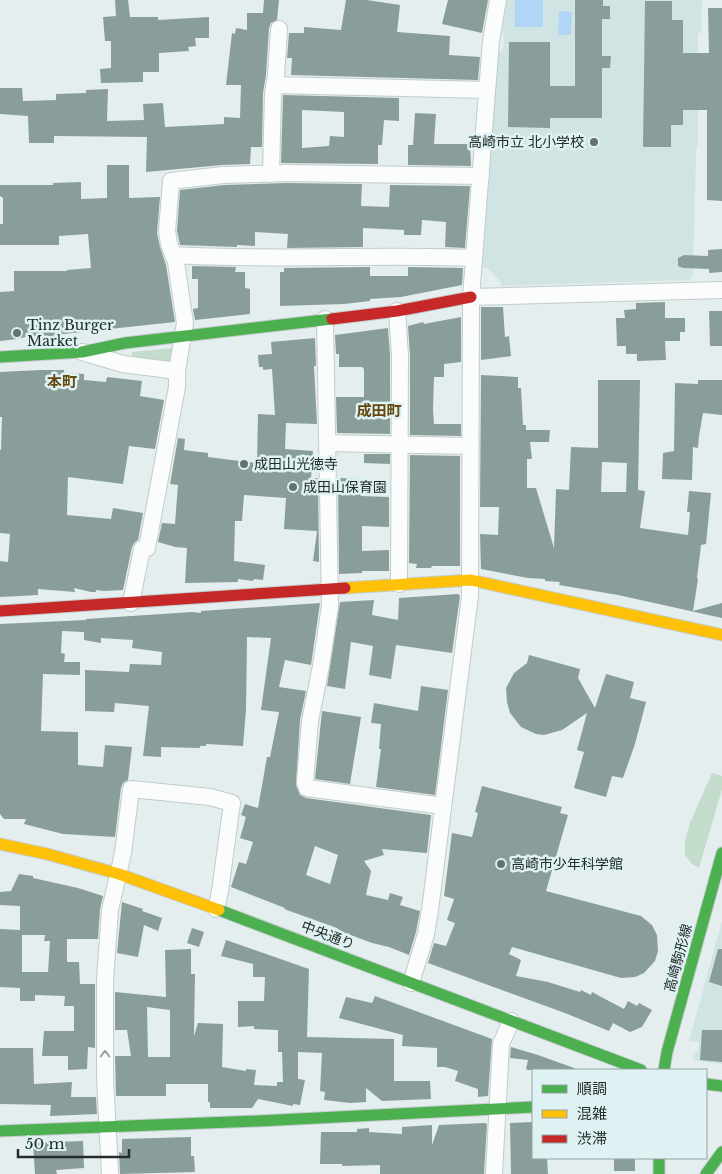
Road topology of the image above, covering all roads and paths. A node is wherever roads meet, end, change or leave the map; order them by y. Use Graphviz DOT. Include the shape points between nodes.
graph roads {
  1 [pos="498,0"];
  2 [pos="279,29"];
  3 [pos="274,85"];
  4 [pos="488,90"];
  5 [pos="271,174"];
  6 [pos="481,176"];
  7 [pos="173,255"];
  8 [pos="474,258"];
  9 [pos="722,290"];
  10 [pos="471,297"];
  11 [pos="397,311"];
  12 [pos="324,319"];
  13 [pos="184,337"];
  14 [pos="82,352"];
  15 [pos="0,357"];
  16 [pos="177,371"];
  17 [pos="327,443"];
  18 [pos="399,445"];
  19 [pos="471,446"];
  20 [pos="471,580"];
  21 [pos="399,584"];
  22 [pos="330,589"];
  23 [pos="131,602"];
  24 [pos="0,611"];
  25 [pos="722,635"];
  26 [pos="443,806"];
  27 [pos="0,844"];
  28 [pos="722,853"];
  29 [pos="118,874"];
  30 [pos="216,909"];
  31 [pos="411,983"];
  32 [pos="510,1021"];
  33 [pos="638,1069"];
  34 [pos="664,1069"];
  35 [pos="707,1084"];
  36 [pos="722,1086"];
  37 [pos="532,1108"];
  38 [pos="497,1109"];
  39 [pos="107,1127"];
  40 [pos="0,1131"];
  41 [pos="722,1152"];
  42 [pos="659,1159"];
  43 [pos="110,1174"];
  44 [pos="494,1174"];
  45 [pos="659,1174"];
  46 [pos="706,1174"];
  1 -- 4 [label="street"];
  2 -- 3 [label="street"];
  3 -- 4 [label="street"];
  3 -- 5 [label="street"];
  4 -- 6 [label="street"];
  5 -- 6 [label="street"];
  5 -- 7 [label="street" via="171,181 167,231"];
  6 -- 8 [label="street"];
  7 -- 8 [label="street"];
  7 -- 13 [label="street" via="185,323"];
  8 -- 10 [label="street"];
  9 -- 10 [label="street"];
  10 -- 11 [label="street"];
  10 -- 19 [label="street"];
  11 -- 12 [label="street"];
  11 -- 18 [label="street"];
  12 -- 13 [label="street"];
  12 -- 17 [label="street"];
  13 -- 14 [label="street" via="125,343"];
  13 -- 16 [label="street"];
  14 -- 15 [label="street"];
  14 -- 16 [label="street" via="123,364"];
  16 -- 23 [label="street" via="156,506 147,548 142,549"];
  17 -- 18 [label="street"];
  17 -- 22 [label="street"];
  18 -- 19 [label="street"];
  18 -- 21 [label="street"];
  19 -- 20 [label="street"];
  20 -- 21 [label="street"];
  20 -- 25 [label="street"];
  20 -- 26 [label="street"];
  21 -- 22 [label="street"];
  22 -- 23 [label="street"];
  22 -- 26 [label="street" via="321,666 310,720 307,788"];
  23 -- 24 [label="street"];
  26 -- 31 [label="street" via="426,934"];
  27 -- 29 [label="street, 中央通り"];
  28 -- 34 [label="street, 高崎駒形線"];
  29 -- 30 [label="street, 中央通り"];
  29 -- 30 [label="street" via="131,789 228,801 232,803"];
  39 -- 29 [label="street, one-way" via="105,980 110,910"];
  30 -- 31 [label="street, 中央通り"];
  31 -- 32 [label="street, 中央通り"];
  32 -- 33 [label="street, 中央通り"];
  32 -- 38 [label="street" via="501,1044"];
  35 -- 36 [label="street"];
  37 -- 38 [label="street"];
  38 -- 39 [label="street"];
  38 -- 44 [label="street"];
  39 -- 40 [label="street"];
  39 -- 43 [label="street"];
  41 -- 46 [label="street"];
  42 -- 45 [label="street"];
}
